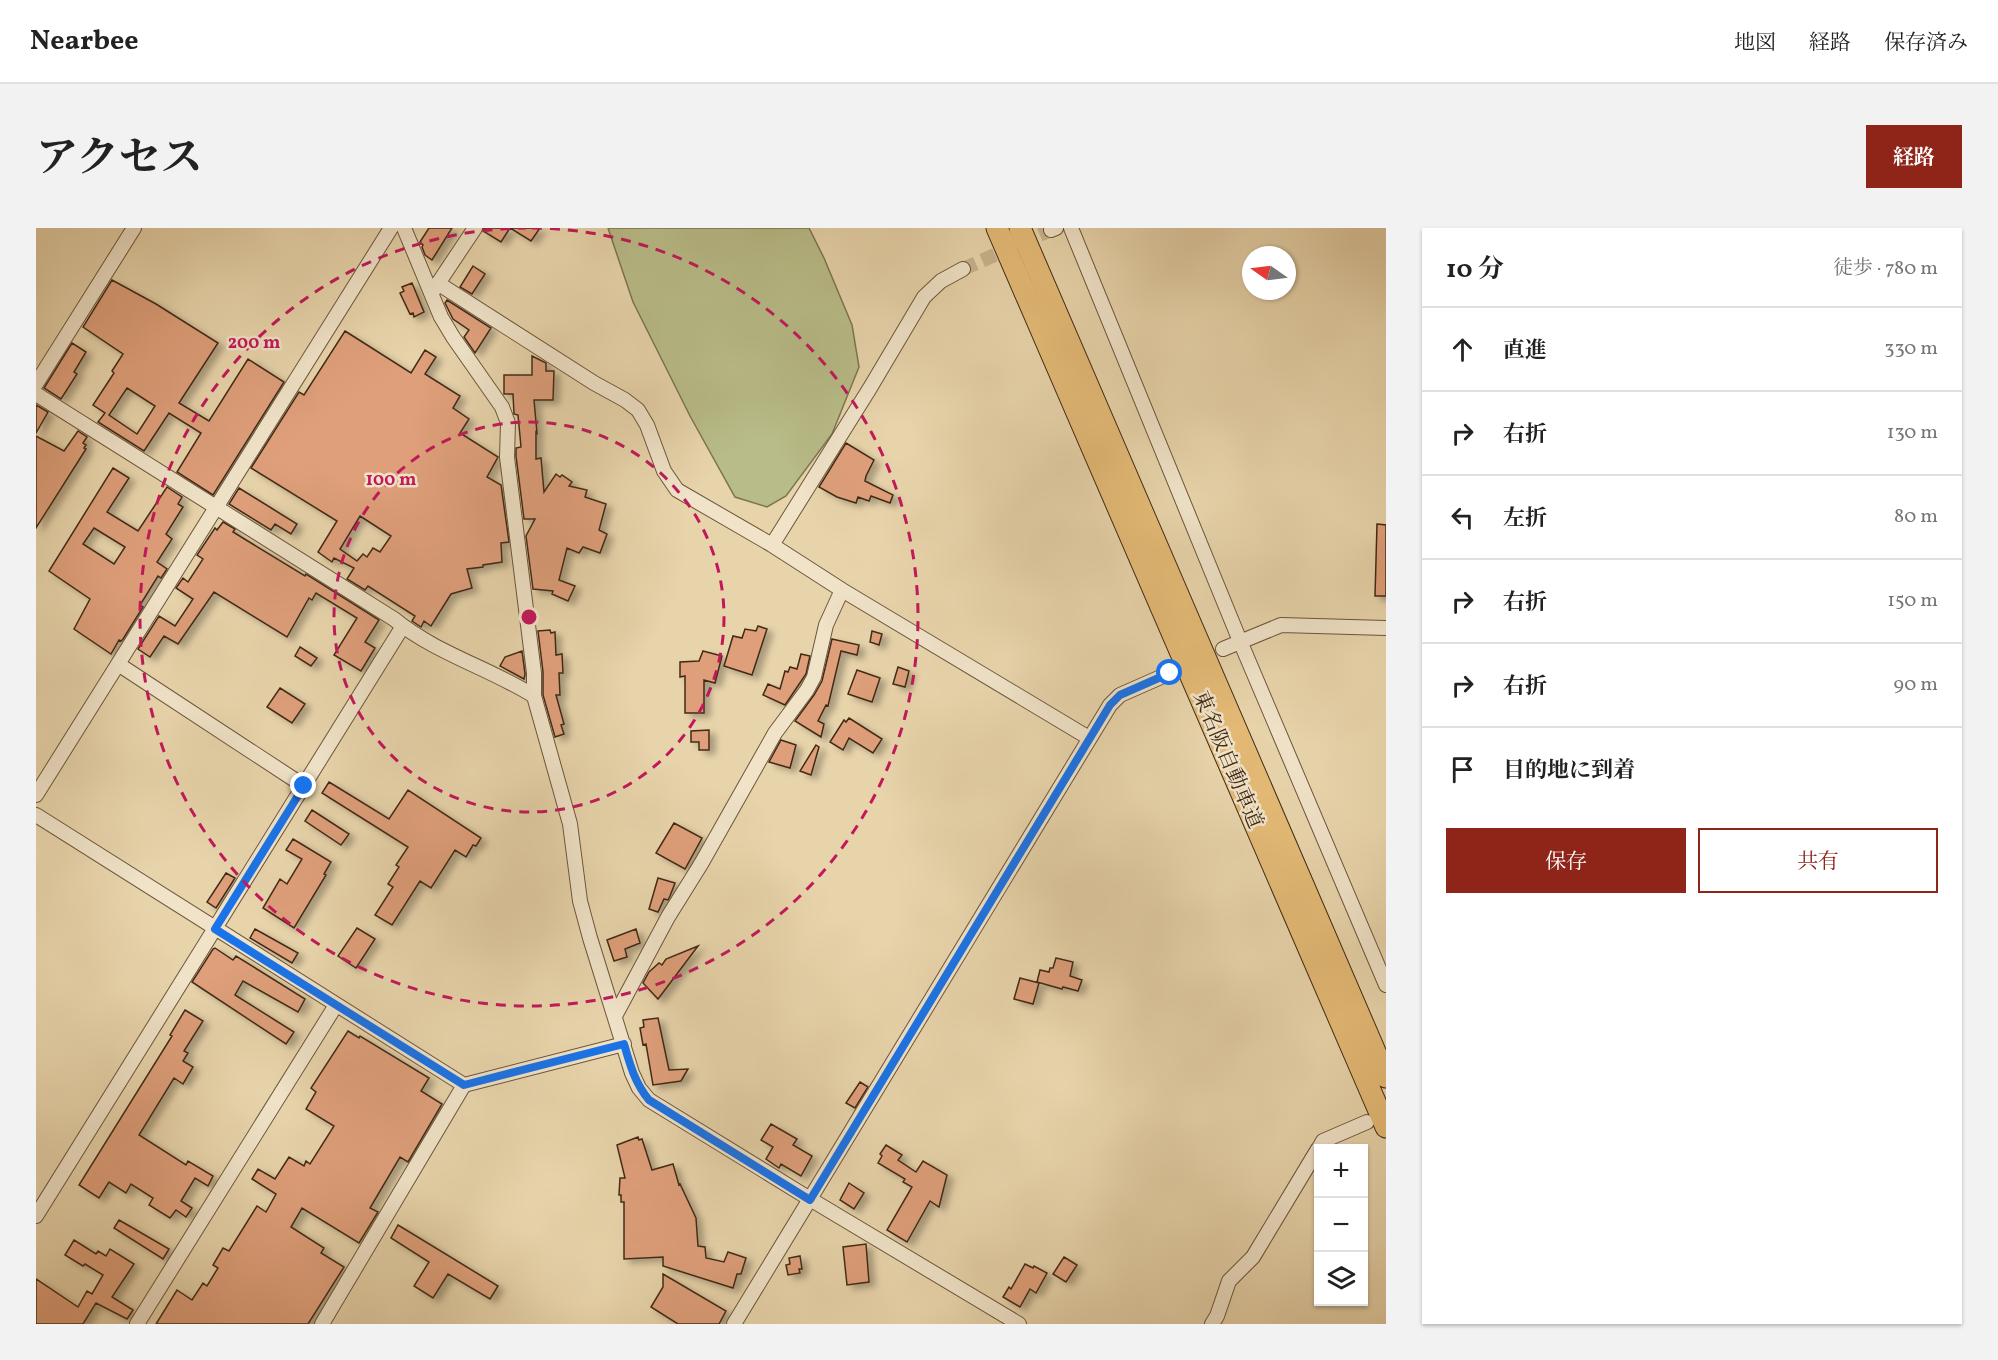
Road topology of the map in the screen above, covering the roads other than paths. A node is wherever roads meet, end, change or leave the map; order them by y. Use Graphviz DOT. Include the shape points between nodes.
graph roads {
  1 [pos="134,228"];
  2 [pos="391,228"];
  3 [pos="404,228"];
  4 [pos="476,228"];
  5 [pos="997,228"];
  6 [pos="1020,228"];
  7 [pos="1071,228"];
  8 [pos="963,269"];
  9 [pos="436,288"];
  10 [pos="36,384"];
  11 [pos="36,394"];
  12 [pos="216,508"];
  13 [pos="772,545"];
  14 [pos="842,590"];
  15 [pos="403,626"];
  16 [pos="1386,628"];
  17 [pos="1240,641"];
  18 [pos="1223,650"];
  19 [pos="117,664"];
  20 [pos="1170,673"];
  21 [pos="534,696"];
  22 [pos="1089,738"];
  23 [pos="304,786"];
  24 [pos="36,795"];
  25 [pos="36,815"];
  26 [pos="215,929"];
  27 [pos="1386,985"];
  28 [pos="336,1005"];
  29 [pos="615,1016"];
  30 [pos="624,1044"];
  31 [pos="1386,1077"];
  32 [pos="464,1085"];
  33 [pos="1376,1124"];
  34 [pos="1322,1144"];
  35 [pos="1314,1157"];
  36 [pos="810,1200"];
  37 [pos="36,1216"];
  38 [pos="137,1324"];
  39 [pos="322,1324"];
  40 [pos="734,1324"];
  41 [pos="1019,1324"];
  42 [pos="1212,1324"];
  1 -- 10 [label="street"];
  2 -- 12 [label="street"];
  3 -- 9 [label="street"];
  4 -- 9 [label="street"];
  5 -- 33 [label="highway, 東名阪自動車道"];
  6 -- 31 [label="highway, 東名阪自動車道"];
  7 -- 17 [label="street"];
  8 -- 13 [label="street" via="941,281 924,297"];
  9 -- 13 [label="street" via="626,400 647,425 664,471 677,490"];
  9 -- 21 [label="street" via="441,317 502,406 508,423 507,457"];
  11 -- 12 [label="street"];
  12 -- 15 [label="street"];
  12 -- 19 [label="street"];
  13 -- 14 [label="street"];
  14 -- 22 [label="street"];
  14 -- 29 [label="street" via="826,625 807,690 775,733"];
  15 -- 21 [label="street"];
  15 -- 23 [label="street"];
  16 -- 17 [label="street" via="1281,625"];
  17 -- 18 [label="street"];
  17 -- 27 [label="street"];
  19 -- 23 [label="street"];
  19 -- 24 [label="street"];
  20 -- 22 [label="street" via="1120,695"];
  21 -- 29 [label="street" via="570,824 580,901"];
  22 -- 36 [label="street"];
  23 -- 26 [label="street"];
  25 -- 26 [label="street"];
  26 -- 28 [label="street"];
  26 -- 37 [label="street"];
  28 -- 32 [label="street"];
  28 -- 38 [label="street"];
  29 -- 30 [label="street"];
  30 -- 32 [label="street"];
  30 -- 36 [label="street" via="632,1073 649,1100"];
  32 -- 39 [label="street"];
  33 -- 34 [label="street"];
  35 -- 42 [label="street" via="1253,1257 1229,1281"];
  36 -- 40 [label="street"];
  36 -- 41 [label="street"];
}
